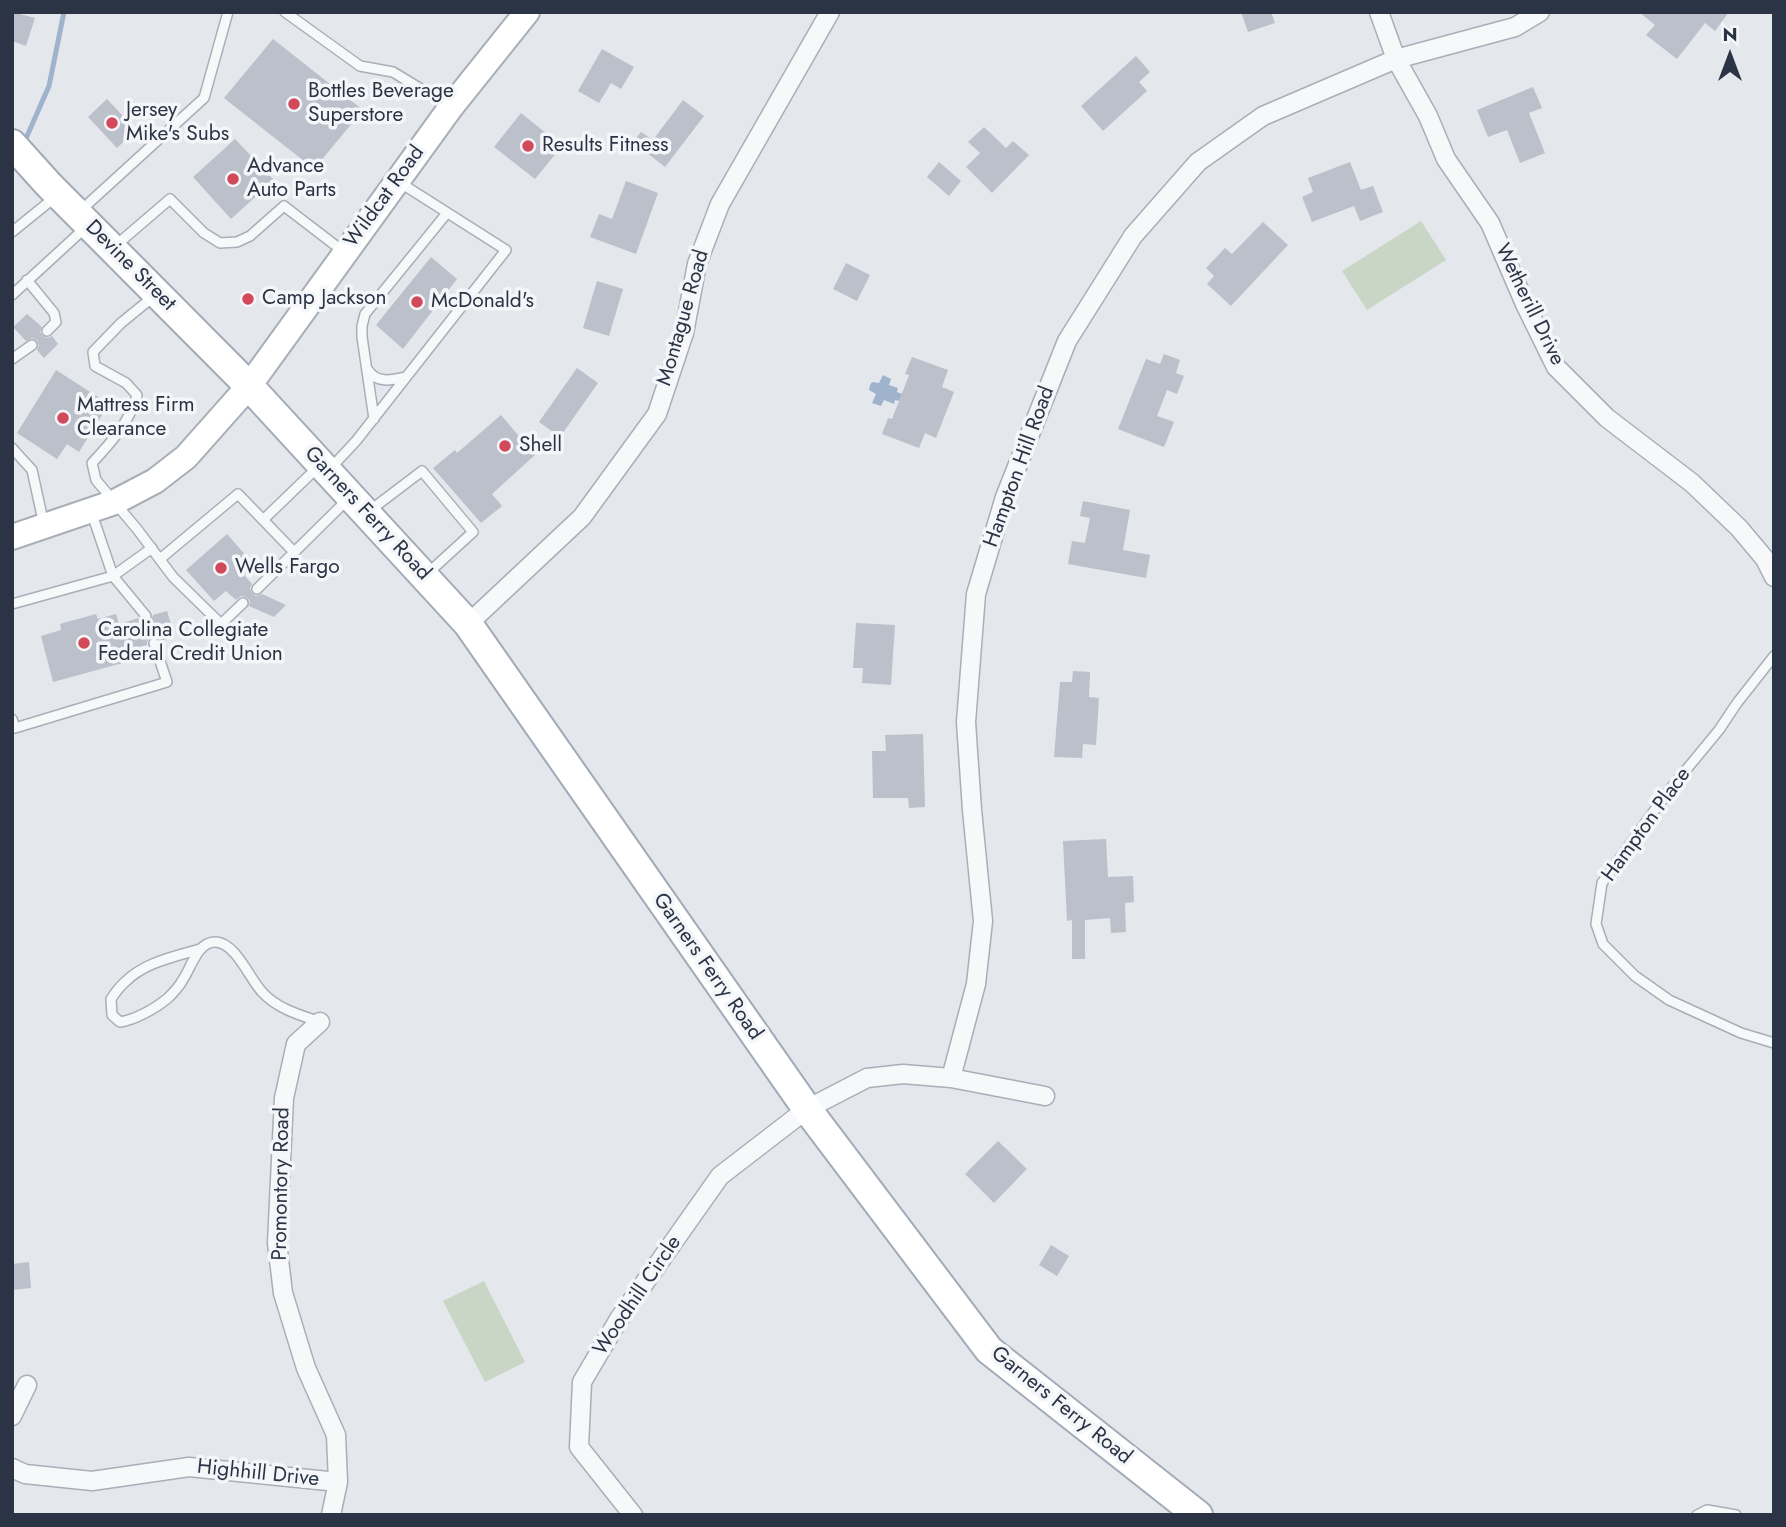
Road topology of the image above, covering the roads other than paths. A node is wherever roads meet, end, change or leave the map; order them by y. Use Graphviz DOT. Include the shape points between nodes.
graph roads {
  1 [pos="228,12"];
  2 [pos="285,12"];
  3 [pos="527,12"];
  4 [pos="830,12"];
  5 [pos="1379,12"];
  6 [pos="1540,12"];
  7 [pos="1396,59"];
  8 [pos="451,107"];
  9 [pos="12,144"];
  10 [pos="397,181"];
  11 [pos="68,204"];
  12 [pos="447,212"];
  13 [pos="12,232"];
  14 [pos="112,248"];
  15 [pos="345,253"];
  16 [pos="27,280"];
  17 [pos="157,293"];
  18 [pos="12,295"];
  19 [pos="47,331"];
  20 [pos="32,345"];
  21 [pos="12,359"];
  22 [pos="367,369"];
  23 [pos="406,377"];
  24 [pos="249,386"];
  25 [pos="374,419"];
  26 [pos="12,448"];
  27 [pos="324,468"];
  28 [pos="115,502"];
  29 [pos="358,505"];
  30 [pos="91,511"];
  31 [pos="263,520"];
  32 [pos="44,527"];
  33 [pos="12,537"];
  34 [pos="152,548"];
  35 [pos="294,552"];
  36 [pos="160,559"];
  37 [pos="113,576"];
  38 [pos="425,576"];
  39 [pos="1774,577"];
  40 [pos="257,589"];
  41 [pos="243,603"];
  42 [pos="12,604"];
  43 [pos="146,616"];
  44 [pos="468,624"];
  45 [pos="155,643"];
  46 [pos="1774,656"];
  47 [pos="12,719"];
  48 [pos="200,949"];
  49 [pos="320,1022"];
  50 [pos="1774,1043"];
  51 [pos="951,1078"];
  52 [pos="1045,1096"];
  53 [pos="807,1110"];
  54 [pos="27,1385"];
  55 [pos="12,1416"];
  56 [pos="12,1468"];
  57 [pos="338,1482"];
  58 [pos="331,1515"];
  59 [pos="634,1515"];
  60 [pos="1198,1515"];
  61 [pos="1697,1515"];
  62 [pos="1736,1515"];
  1 -- 11 [label="lane" via="204,98"];
  2 -- 8 [label="lane" via="360,66 394,72"];
  3 -- 8 [label="main road, Wildcat Road"];
  4 -- 44 [label="street, Montague Road" via="720,204 697,264 684,333 657,414 582,517"];
  5 -- 7 [label="street, Wetherill Drive"];
  6 -- 7 [label="street, Hampton Hill Road" via="1515,27"];
  7 -- 39 [label="street, Wetherill Drive" via="1446,159 1490,223 1556,367 1606,418 1692,483 1730,519 1765,559"];
  7 -- 51 [label="street, Hampton Hill Road" via="1263,116 1198,162 1133,237 1067,341 1004,497 976,594 966,722 983,921 976,984"];
  8 -- 10 [label="main road, Wildcat Road"];
  9 -- 11 [label="main road, Devine Street"];
  10 -- 12 [label="lane"];
  10 -- 15 [label="main road, Wildcat Road"];
  11 -- 13 [label="lane"];
  11 -- 14 [label="main road, Devine Street"];
  11 -- 16 [label="lane"];
  12 -- 22 [label="lane" via="365,314"];
  12 -- 23 [label="lane" via="506,250"];
  14 -- 15 [label="lane" via="170,198 220,243 250,236 284,206"];
  14 -- 17 [label="main road, Devine Street"];
  15 -- 24 [label="main road, Wildcat Road"];
  16 -- 18 [label="lane"];
  16 -- 19 [label="lane" via="54,313 55,322"];
  17 -- 24 [label="main road, Devine Street"];
  17 -- 28 [label="lane" via="93,352 95,366 126,383 137,395 134,407 92,463 96,480"];
  20 -- 21 [label="lane"];
  22 -- 23 [label="lane" via="380,380"];
  22 -- 25 [label="lane"];
  23 -- 25 [label="lane"];
  24 -- 27 [label="main road, Garners Ferry Road"];
  24 -- 28 [label="main road, Wildcat Road" via="186,457 155,481"];
  25 -- 27 [label="lane"];
  26 -- 32 [label="lane" via="32,470"];
  27 -- 29 [label="main road, Garners Ferry Road"];
  27 -- 31 [label="lane"];
  28 -- 30 [label="main road, Wildcat Road"];
  28 -- 34 [label="lane"];
  29 -- 35 [label="lane"];
  29 -- 38 [label="main road, Garners Ferry Road"];
  29 -- 38 [label="lane" via="422,471 473,532"];
  30 -- 32 [label="main road, Wildcat Road"];
  30 -- 37 [label="lane"];
  31 -- 35 [label="lane"];
  31 -- 36 [label="lane" via="238,494"];
  32 -- 33 [label="main road, Wildcat Road"];
  34 -- 36 [label="lane"];
  34 -- 37 [label="lane"];
  35 -- 40 [label="lane"];
  36 -- 41 [label="lane" via="221,624"];
  37 -- 42 [label="lane"];
  37 -- 43 [label="lane"];
  38 -- 44 [label="main road, Garners Ferry Road"];
  44 -- 53 [label="main road, Garners Ferry Road"];
  45 -- 47 [label="lane" via="167,682 15,727"];
  46 -- 50 [label="lane, Hampton Place" via="1602,883 1596,924 1603,944 1635,976 1669,1000"];
  48 -- 48 [label="lane" via="167,999 131,1020 120,1022 112,1015 111,999 123,983 139,971"];
  48 -- 49 [label="lane" via="208,943 225,944 263,993 281,1008"];
  49 -- 57 [label="street, Promontory Road" via="296,1044 284,1098 278,1243 283,1293 306,1368 336,1435"];
  51 -- 52 [label="street"];
  51 -- 53 [label="street" via="903,1074 867,1078"];
  53 -- 59 [label="street, Woodhill Circle" via="720,1176 619,1318 582,1382 579,1447"];
  53 -- 60 [label="main road, Garners Ferry Road" via="989,1350"];
  54 -- 55 [label="street"];
  56 -- 57 [label="street, Highhill Drive" via="25,1474 92,1481 189,1467"];
  57 -- 58 [label="street, Promontory Road"];
  61 -- 62 [label="lane" via="1707,1510"];
}
